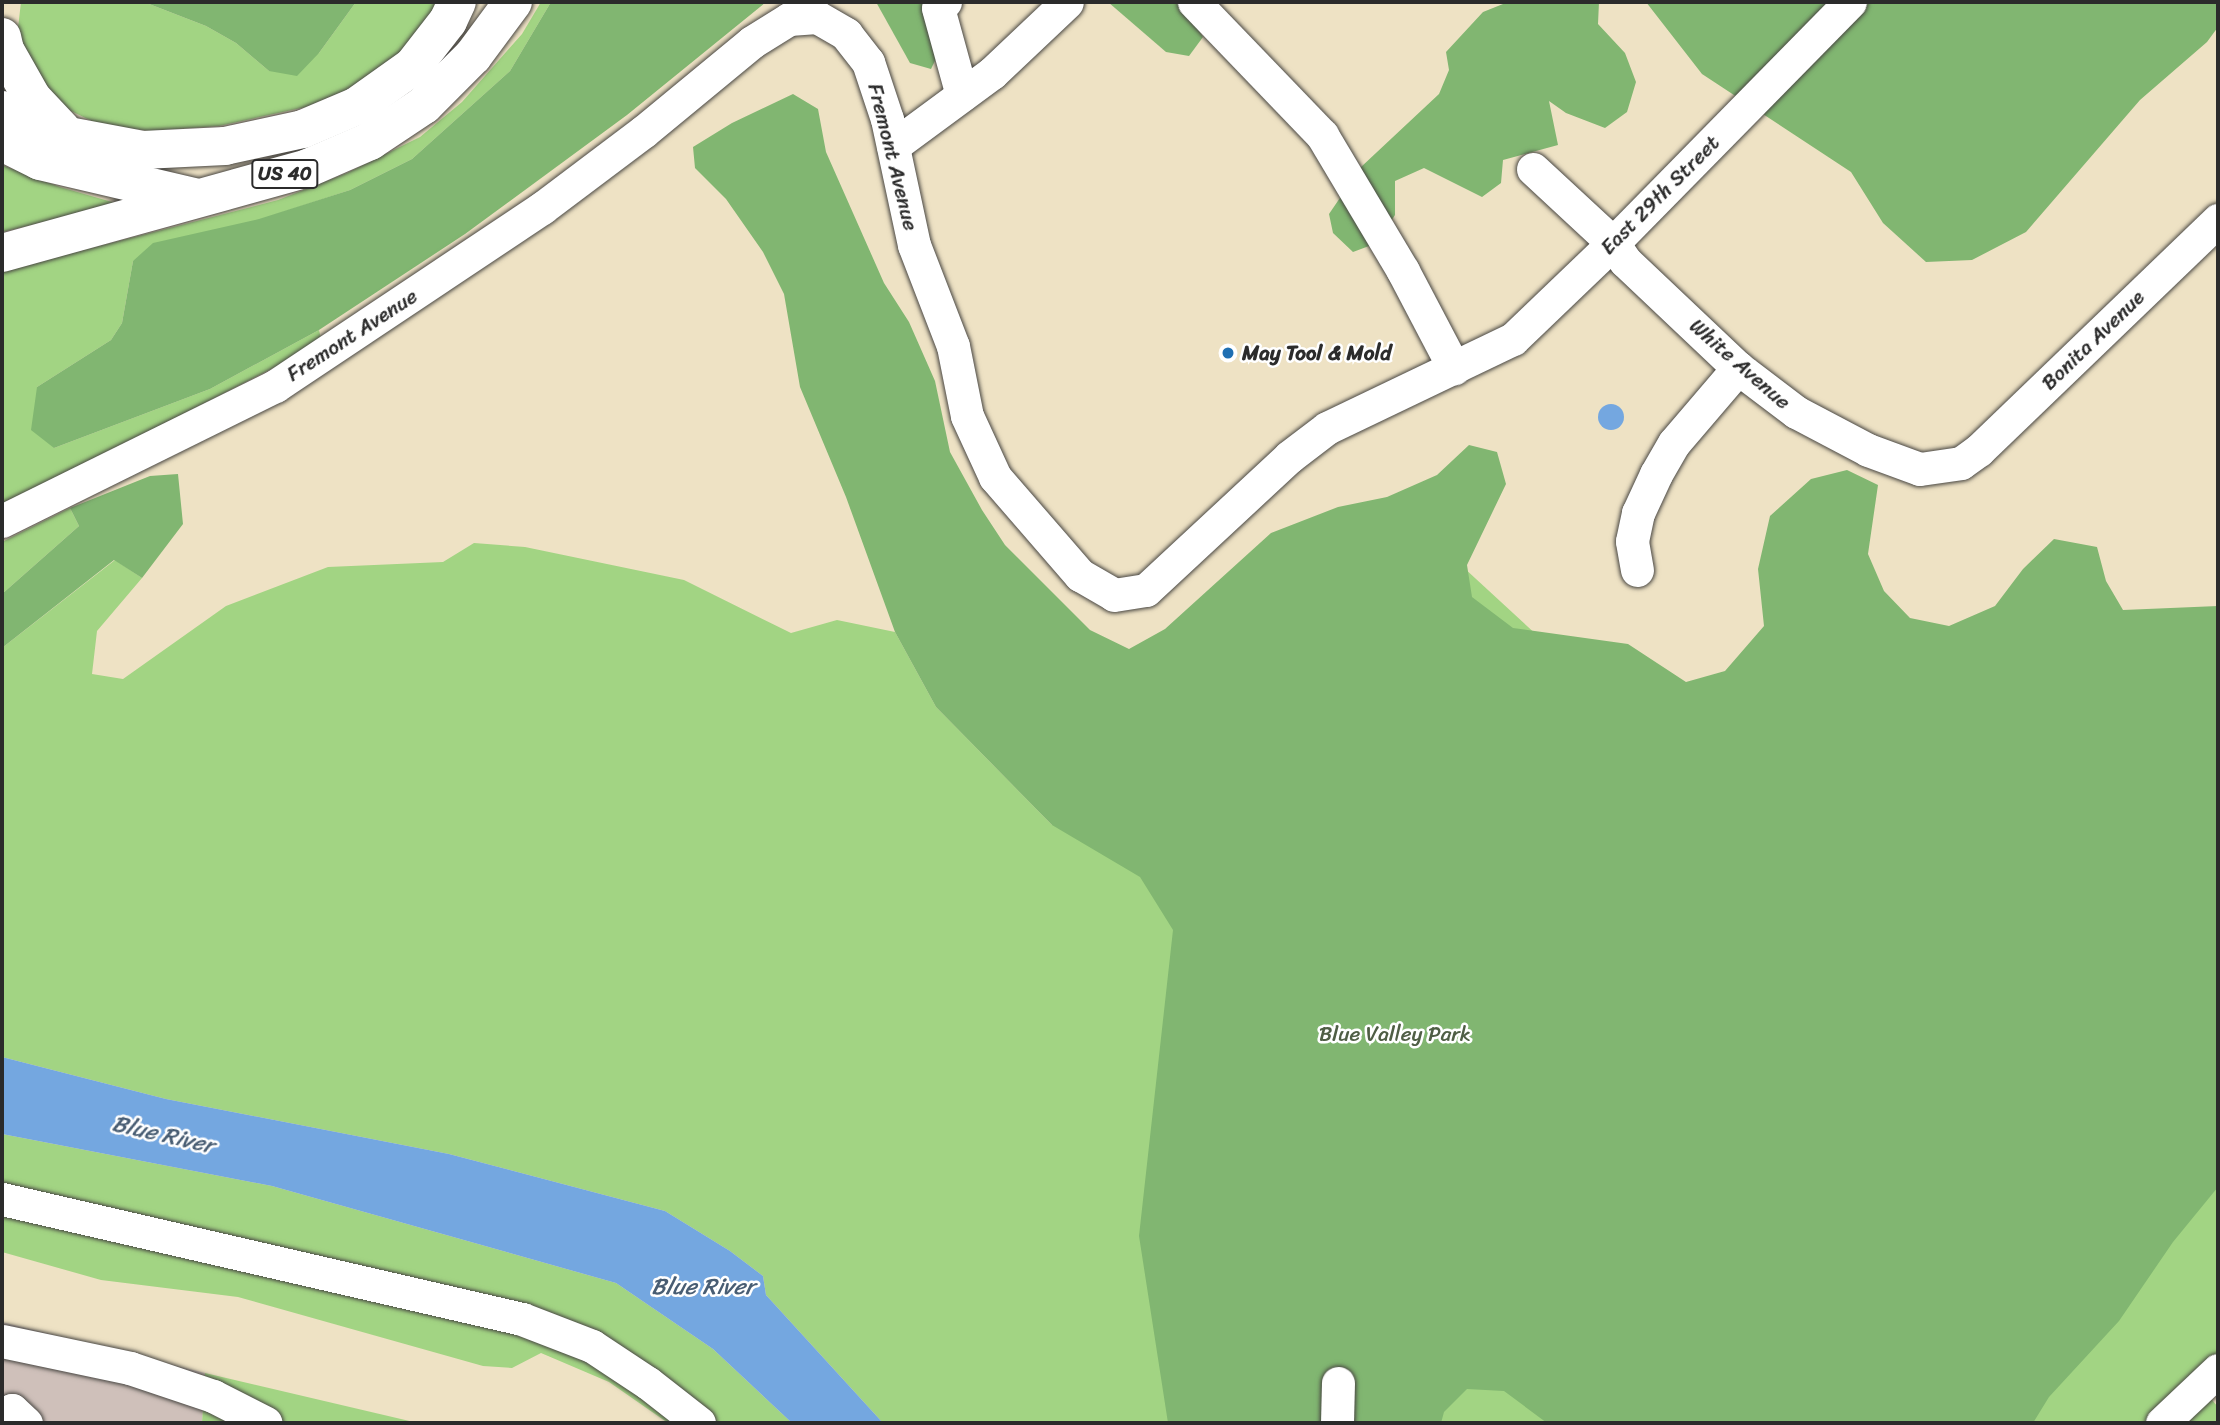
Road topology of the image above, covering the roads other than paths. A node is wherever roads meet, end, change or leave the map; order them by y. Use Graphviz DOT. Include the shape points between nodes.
graph roads {
  1 [pos="457,2"];
  2 [pos="513,2"];
  3 [pos="945,2"];
  4 [pos="1067,2"];
  5 [pos="1194,2"];
  6 [pos="1850,2"];
  7 [pos="798,11"];
  8 [pos="2,37"];
  9 [pos="962,95"];
  10 [pos="2,110"];
  11 [pos="68,136"];
  12 [pos="2,142"];
  13 [pos="893,146"];
  14 [pos="1533,169"];
  15 [pos="201,198"];
  16 [pos="2218,220"];
  17 [pos="1613,243"];
  18 [pos="2,253"];
  19 [pos="1738,368"];
  20 [pos="1454,369"];
  21 [pos="1967,459"];
  22 [pos="2,520"];
  23 [pos="1637,570"];
  24 [pos="2,1199"];
  25 [pos="2,1341"];
  26 [pos="2218,1370"];
  27 [pos="1338,1383"];
  28 [pos="2,1415"];
  29 [pos="26,1423"];
  30 [pos="266,1423"];
  31 [pos="699,1423"];
  32 [pos="1337,1423"];
  33 [pos="2162,1423"];
  1 -- 11 [label="highway" via="413,66 358,106 303,129 225,146 143,150"];
  2 -- 15 [label="highway, US 40" via="473,56 424,106 370,141 309,167"];
  3 -- 9 [label="street" via="938,8"];
  4 -- 9 [label="street"];
  5 -- 20 [label="street" via="1322,135 1403,271"];
  6 -- 17 [label="street, East 29th Street"];
  7 -- 13 [label="street, Fremont Avenue" via="846,34 868,62"];
  7 -- 22 [label="street, Fremont Avenue" via="541,208 347,341 252,398"];
  8 -- 11 [label="highway" via="32,97"];
  9 -- 13 [label="street"];
  10 -- 11 [label="highway"];
  12 -- 15 [label="highway" via="40,161"];
  13 -- 20 [label="street, Fremont Avenue" via="914,244 953,346 967,416 995,477 1080,575 1114,595 1146,590 1327,428"];
  14 -- 17 [label="street, White Avenue"];
  15 -- 18 [label="highway, US 40"];
  16 -- 21 [label="street, Bonita Avenue"];
  17 -- 19 [label="street, White Avenue" via="1625,261"];
  17 -- 20 [label="street, East 29th Street" via="1513,339"];
  19 -- 21 [label="street, White Avenue" via="1796,412 1868,450 1920,469"];
  19 -- 23 [label="street" via="1674,443 1656,474 1638,513 1632,541"];
  24 -- 31 [label="street" via="522,1319 592,1346"];
  25 -- 30 [label="street" via="130,1368 213,1396"];
  26 -- 33 [label="street"];
  27 -- 32 [label="street"];
  28 -- 29 [label="street" via="12,1410"];
}
